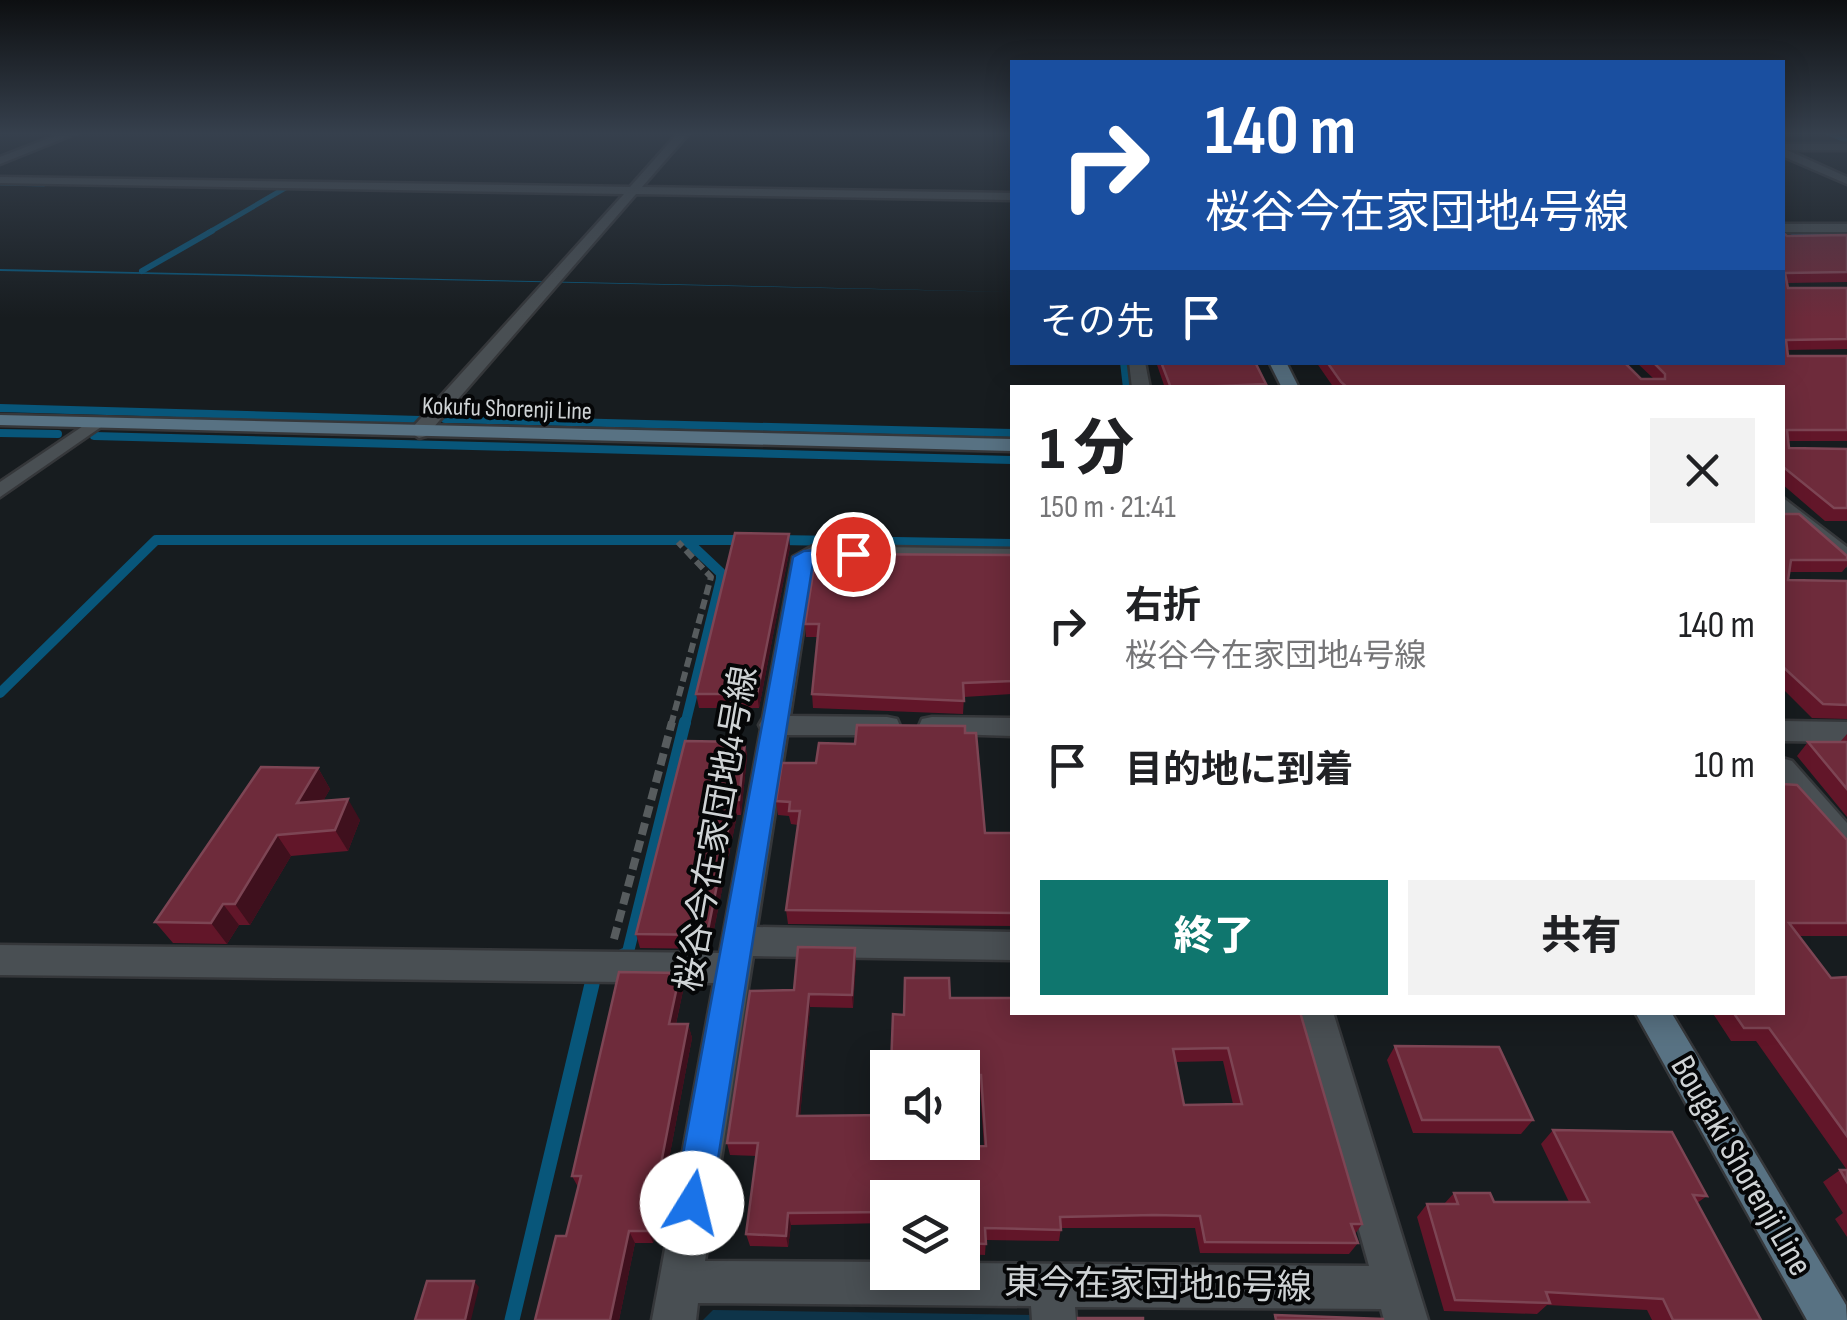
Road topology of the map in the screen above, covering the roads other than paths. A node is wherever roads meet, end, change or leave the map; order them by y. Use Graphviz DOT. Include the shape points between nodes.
graph roads {
  1 [pos="630,195"];
  2 [pos="860,195"];
  3 [pos="1010,197"];
  4 [pos="1785,228"];
  5 [pos="1847,228"];
  6 [pos="1785,238"];
  7 [pos="1842,240"];
  8 [pos="0,420"];
  9 [pos="95,423"];
  10 [pos="419,432"];
  11 [pos="1010,445"];
  12 [pos="0,491"];
  13 [pos="1785,505"];
  14 [pos="1010,556"];
  15 [pos="1847,558"];
  16 [pos="772,725"];
  17 [pos="1010,727"];
  18 [pos="1785,732"];
  19 [pos="1847,732"];
  20 [pos="1785,771"];
  21 [pos="1847,843"];
  22 [pos="1010,946"];
  23 [pos="733,955"];
  24 [pos="0,960"];
  25 [pos="1315,1015"];
  26 [pos="1654,1015"];
  27 [pos="677,1301"];
  28 [pos="1053,1302"];
  29 [pos="1401,1304"];
  30 [pos="1831,1320"];
  1 -- 10 [label="street"];
  2 -- 3 [label="street"];
  4 -- 5 [label="street"];
  6 -- 7 [label="street"];
  8 -- 9 [label="main road, Kokufu Shorenji Line"];
  9 -- 10 [label="main road, Kokufu Shorenji Line"];
  9 -- 12 [label="street"];
  10 -- 11 [label="main road, Kokufu Shorenji Line"];
  13 -- 15 [label="street"];
  14 -- 16 [label="street, 桜谷今在家団地4号線" via="804,557"];
  16 -- 17 [label="street"];
  16 -- 23 [label="street, 桜谷今在家団地4号線"];
  18 -- 19 [label="street"];
  20 -- 21 [label="street"];
  22 -- 23 [label="street"];
  23 -- 24 [label="street" via="605,969"];
  23 -- 27 [label="street, 桜谷今在家団地4号線"];
  25 -- 29 [label="street"];
  26 -- 30 [label="main road, Bougaki Shorenji Line"];
  27 -- 28 [label="street, 東今在家団地16号線"];
  28 -- 29 [label="street, 東今在家団地16号線"];
}
